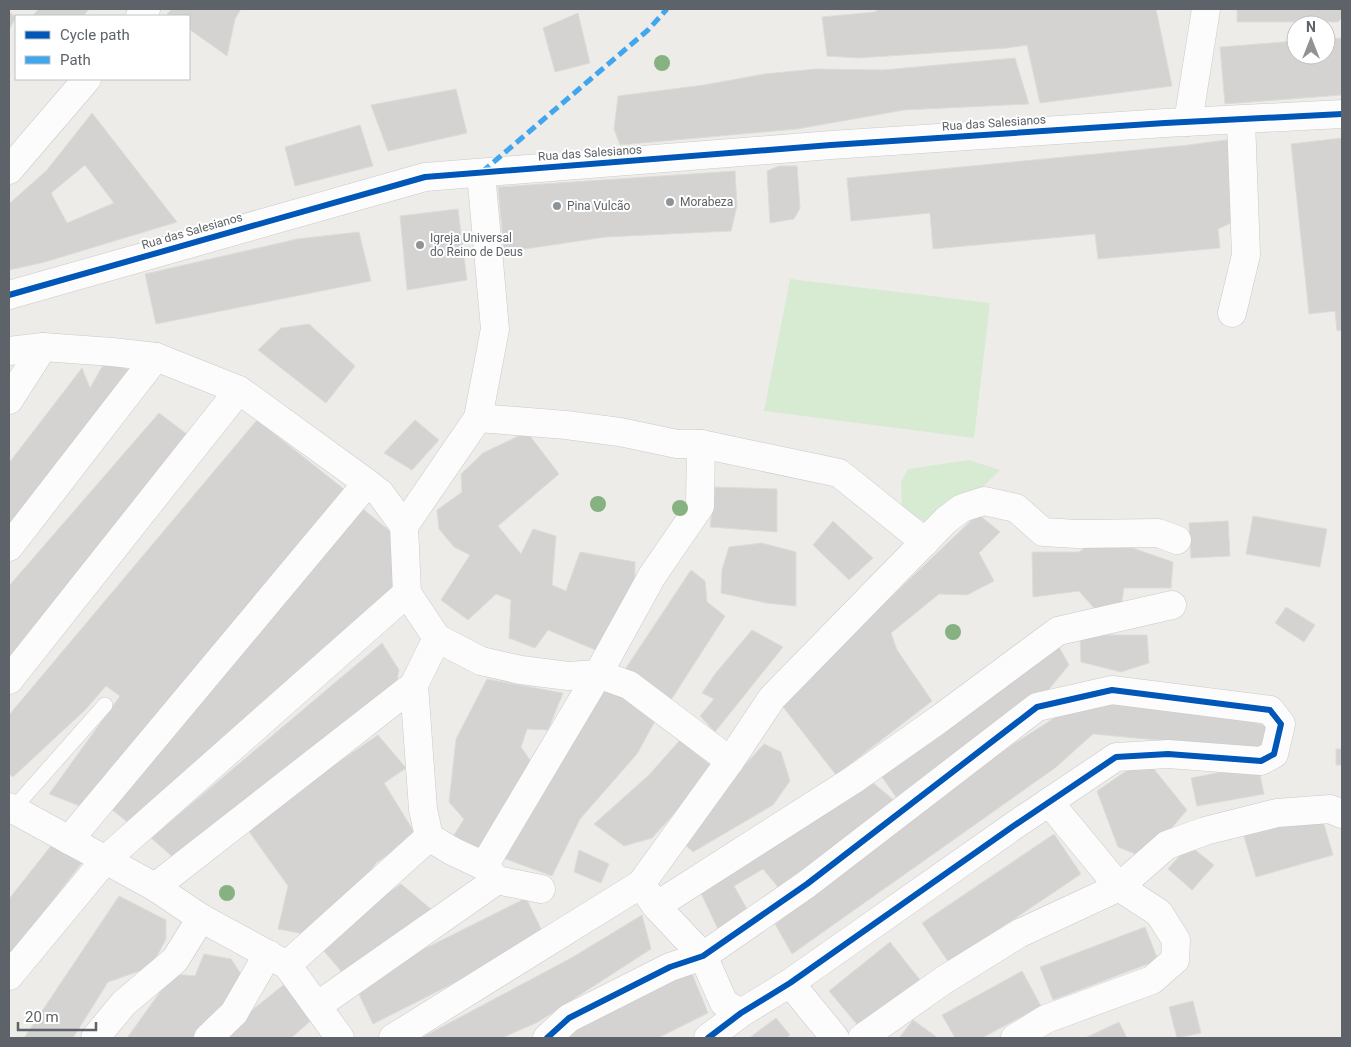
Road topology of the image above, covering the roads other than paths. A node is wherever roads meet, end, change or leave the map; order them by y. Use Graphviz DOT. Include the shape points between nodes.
graph roads {
  1 [pos="1206,9"];
  2 [pos="86,80"];
  3 [pos="1342,114"];
  4 [pos="1241,120"];
  5 [pos="1188,122"];
  6 [pos="9,170"];
  7 [pos="481,173"];
  8 [pos="9,295"];
  9 [pos="1232,314"];
  10 [pos="43,347"];
  11 [pos="9,351"];
  12 [pos="156,357"];
  13 [pos="239,390"];
  14 [pos="9,400"];
  15 [pos="478,418"];
  16 [pos="702,444"];
  17 [pos="367,483"];
  18 [pos="404,526"];
  19 [pos="1177,540"];
  20 [pos="925,542"];
  21 [pos="9,547"];
  22 [pos="407,593"];
  23 [pos="1172,606"];
  24 [pos="437,638"];
  25 [pos="598,674"];
  26 [pos="9,680"];
  27 [pos="414,685"];
  28 [pos="105,705"];
  29 [pos="730,761"];
  30 [pos="1049,802"];
  31 [pos="11,808"];
  32 [pos="1342,814"];
  33 [pos="429,837"];
  34 [pos="69,840"];
  35 [pos="105,860"];
  36 [pos="490,873"];
  37 [pos="155,887"];
  38 [pos="1119,887"];
  39 [pos="540,888"];
  40 [pos="649,895"];
  41 [pos="201,918"];
  42 [pos="703,956"];
  43 [pos="278,960"];
  44 [pos="9,976"];
  45 [pos="790,983"];
  46 [pos="317,1006"];
  47 [pos="741,1013"];
  48 [pos="94,1038"];
  49 [pos="208,1038"];
  50 [pos="340,1038"];
  51 [pos="393,1038"];
  52 [pos="547,1038"];
  53 [pos="708,1038"];
  54 [pos="835,1038"];
  55 [pos="862,1038"];
  56 [pos="1015,1038"];
  1 -- 5 [label="street"];
  2 -- 6 [label="street"];
  3 -- 4 [label="street, Rua das Salesianos"];
  4 -- 5 [label="street, Rua das Salesianos"];
  4 -- 9 [label="street" via="1246,255"];
  5 -- 7 [label="street, Rua das Salesianos"];
  7 -- 8 [label="street, Rua das Salesianos" via="425,177"];
  7 -- 15 [label="street" via="495,329"];
  10 -- 11 [label="street"];
  10 -- 12 [label="street"];
  10 -- 14 [label="street"];
  12 -- 13 [label="street"];
  12 -- 21 [label="street"];
  13 -- 17 [label="street"];
  13 -- 26 [label="street"];
  15 -- 16 [label="street" via="620,432 677,444"];
  15 -- 18 [label="street"];
  16 -- 20 [label="street" via="839,473"];
  16 -- 25 [label="street" via="700,506 652,576"];
  17 -- 18 [label="street" via="380,494"];
  17 -- 34 [label="street"];
  18 -- 22 [label="street"];
  19 -- 20 [label="street" via="1158,533 1043,532 1016,508 984,501 962,508"];
  20 -- 29 [label="street" via="772,698"];
  22 -- 24 [label="street"];
  22 -- 35 [label="street"];
  23 -- 40 [label="street" via="1058,631 852,780"];
  24 -- 25 [label="street" via="481,661 521,670 568,676"];
  24 -- 27 [label="street"];
  25 -- 29 [label="street" via="629,685"];
  25 -- 36 [label="street"];
  27 -- 33 [label="street" via="423,809"];
  27 -- 37 [label="street"];
  28 -- 31 [label="lane"];
  29 -- 40 [label="street"];
  30 -- 38 [label="street"];
  30 -- 42 [label="street" via="1116,757 1168,754 1261,761 1274,754 1282,724 1270,710 1112,690 1037,707 807,884"];
  30 -- 45 [label="street"];
  31 -- 34 [label="street"];
  32 -- 38 [label="street" via="1330,809 1277,813 1204,831 1167,845"];
  33 -- 36 [label="street"];
  33 -- 43 [label="street"];
  34 -- 35 [label="street"];
  35 -- 37 [label="street"];
  35 -- 44 [label="street"];
  36 -- 39 [label="street"];
  36 -- 46 [label="street"];
  37 -- 41 [label="street"];
  38 -- 55 [label="street" via="1020,933 944,980"];
  38 -- 56 [label="street" via="1159,913 1176,940 1175,960 1152,980 1046,1018"];
  40 -- 42 [label="street"];
  40 -- 51 [label="street"];
  41 -- 43 [label="street"];
  41 -- 48 [label="street" via="175,960 124,1003"];
  42 -- 47 [label="street" via="724,1003"];
  42 -- 52 [label="street" via="670,967 569,1018"];
  43 -- 46 [label="street"];
  43 -- 49 [label="street"];
  45 -- 47 [label="street"];
  45 -- 54 [label="street"];
  46 -- 50 [label="street"];
  47 -- 53 [label="street"];
}
